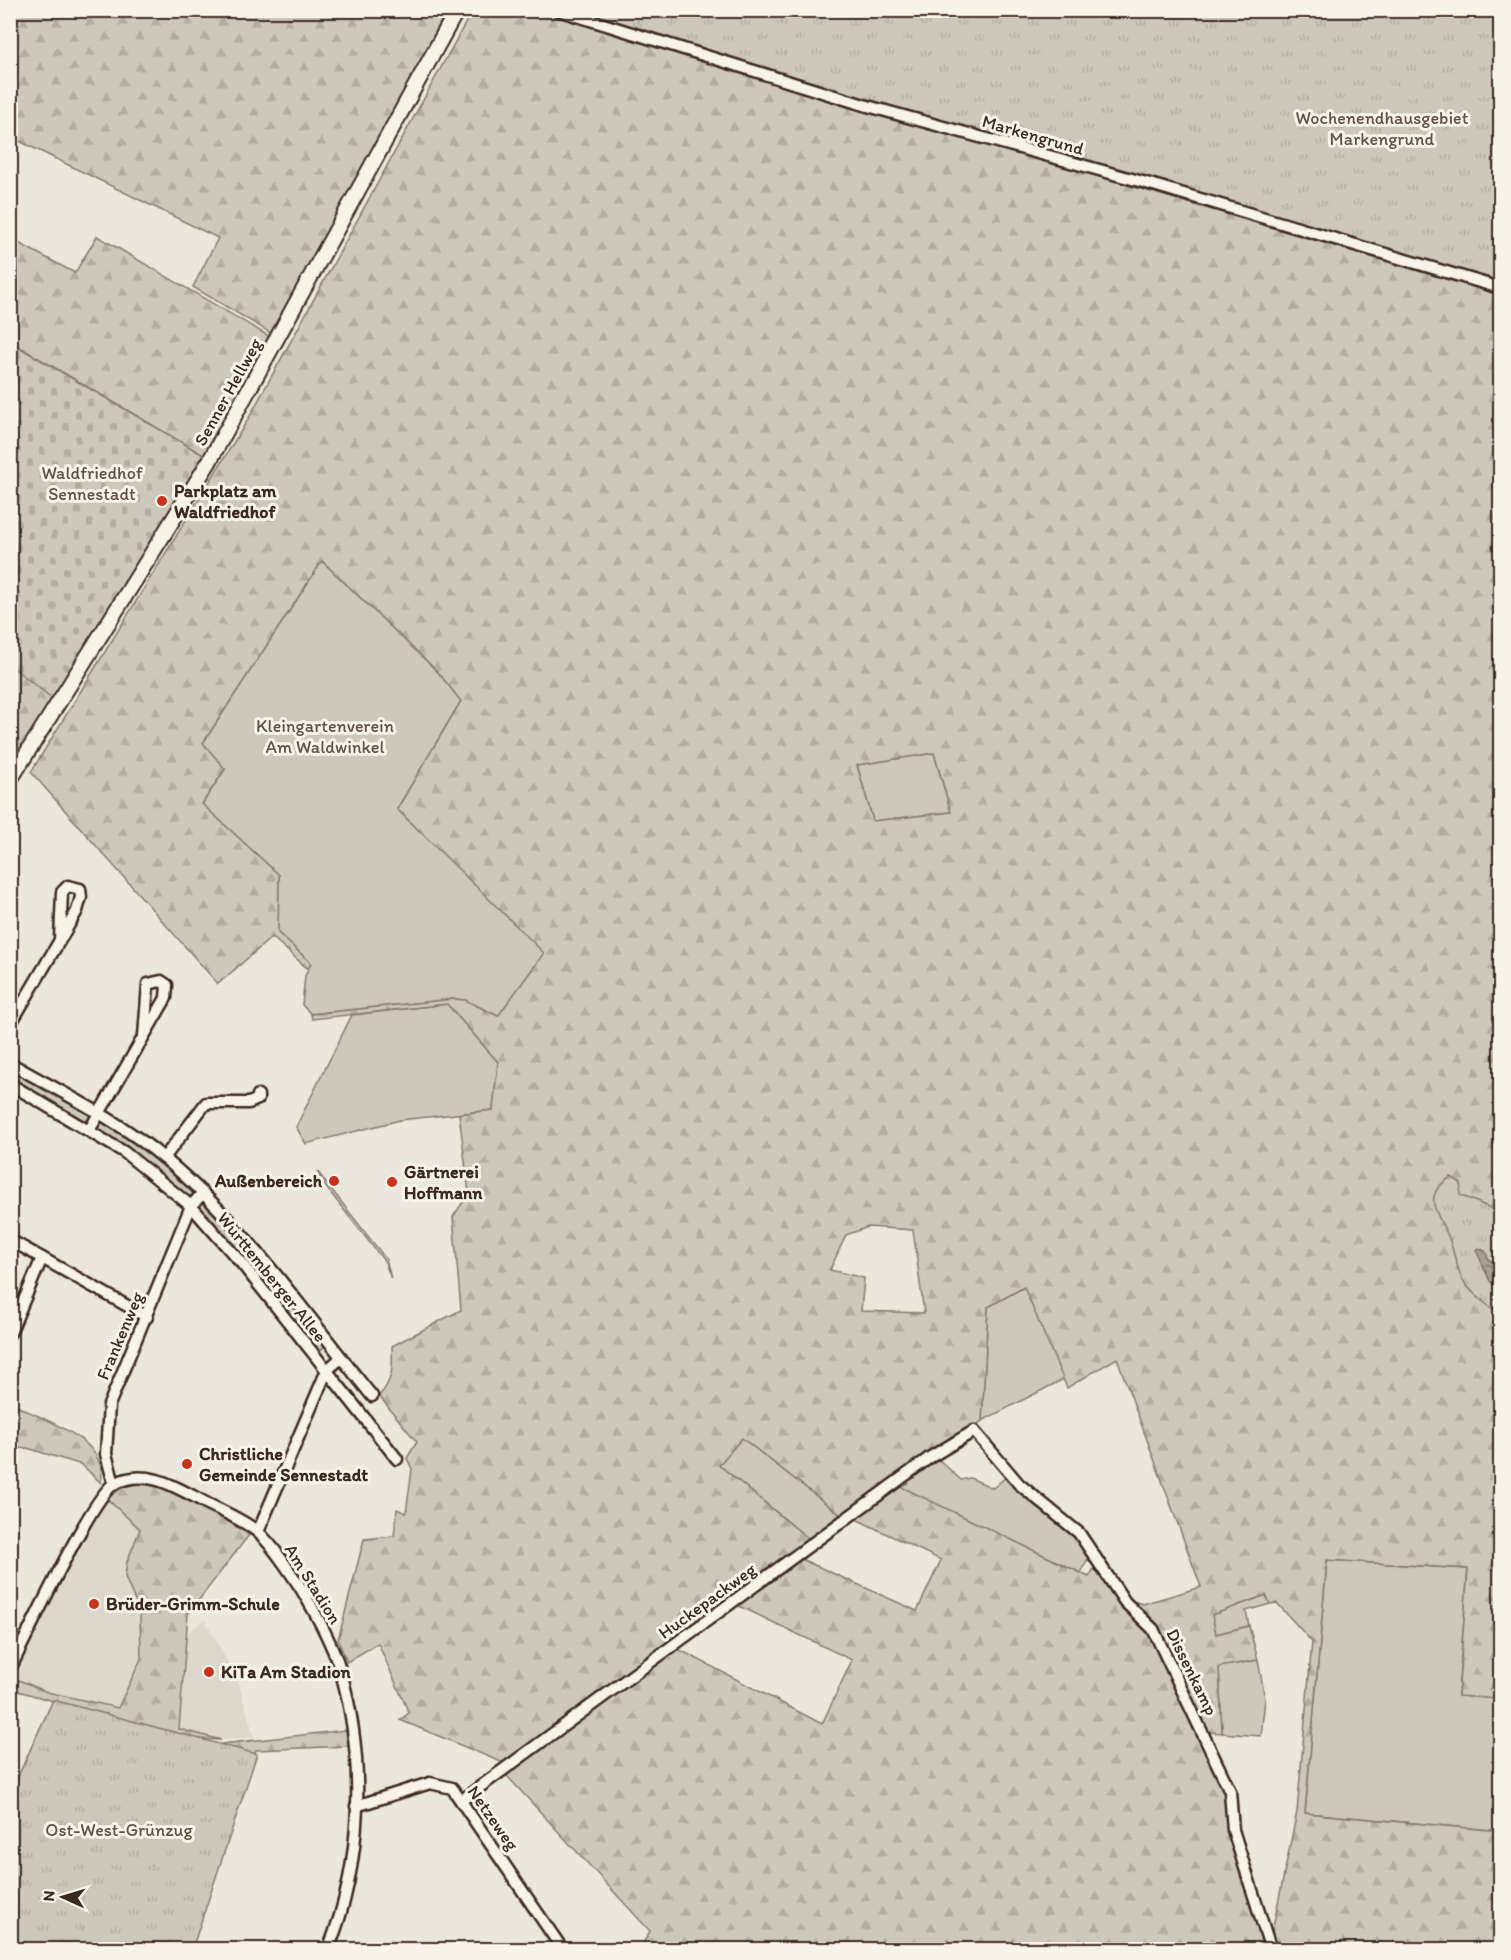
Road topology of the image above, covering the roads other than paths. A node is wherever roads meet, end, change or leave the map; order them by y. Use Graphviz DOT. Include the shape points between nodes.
graph roads {
  1 [pos="457,10"];
  2 [pos="558,10"];
  3 [pos="1500,288"];
  4 [pos="10,780"];
  5 [pos="60,940"];
  6 [pos="10,1025"];
  7 [pos="144,1036"];
  8 [pos="10,1063"];
  9 [pos="10,1084"];
  10 [pos="258,1095"];
  11 [pos="99,1114"];
  12 [pos="90,1129"];
  13 [pos="164,1158"];
  14 [pos="203,1193"];
  15 [pos="190,1206"];
  16 [pos="10,1240"];
  17 [pos="42,1258"];
  18 [pos="15,1313"];
  19 [pos="147,1317"];
  20 [pos="10,1333"];
  21 [pos="341,1358"];
  22 [pos="327,1370"];
  23 [pos="372,1396"];
  24 [pos="974,1431"];
  25 [pos="398,1459"];
  26 [pos="114,1484"];
  27 [pos="258,1532"];
  28 [pos="10,1669"];
  29 [pos="462,1800"];
  30 [pos="356,1806"];
  31 [pos="328,1950"];
  32 [pos="563,1950"];
  33 [pos="1271,1950"];
  1 -- 4 [label="street, Senner Hellweg" via="209,462"];
  2 -- 3 [label="street, Markengrund" via="864,105 1150,184"];
  5 -- 6 [label="street"];
  7 -- 11 [label="street"];
  8 -- 11 [label="street, Württemberger Allee"];
  9 -- 12 [label="street, Württemberger Allee"];
  10 -- 13 [label="street" via="249,1103 206,1103"];
  11 -- 12 [label="street"];
  11 -- 13 [label="street, Württemberger Allee"];
  12 -- 15 [label="street, Württemberger Allee" via="157,1176"];
  13 -- 14 [label="street, Württemberger Allee"];
  14 -- 15 [label="street, Württemberger Allee"];
  14 -- 21 [label="street, Württemberger Allee" via="232,1222"];
  15 -- 19 [label="street, Frankenweg"];
  15 -- 22 [label="street, Württemberger Allee"];
  16 -- 17 [label="street"];
  17 -- 18 [label="street"];
  17 -- 19 [label="street"];
  18 -- 20 [label="street"];
  19 -- 26 [label="street, Frankenweg" via="109,1406 106,1447"];
  21 -- 22 [label="street, Württemberger Allee"];
  21 -- 23 [label="street, Württemberger Allee"];
  22 -- 25 [label="street, Württemberger Allee"];
  22 -- 27 [label="street"];
  24 -- 29 [label="street, Huckepackweg" via="929,1458"];
  24 -- 33 [label="street, Dissenkamp" via="1019,1484 1079,1533 1125,1602 1153,1629 1230,1791 1233,1830"];
  26 -- 27 [label="street, Am Stadion" via="145,1477 167,1482"];
  26 -- 28 [label="street" via="88,1519"];
  27 -- 30 [label="street, Am Stadion" via="291,1573 340,1668 355,1756"];
  29 -- 30 [label="street, Netzeweg" via="452,1788 430,1783"];
  29 -- 32 [label="street, Netzeweg"];
  30 -- 31 [label="street, Am Stadion" via="351,1871"];
}
